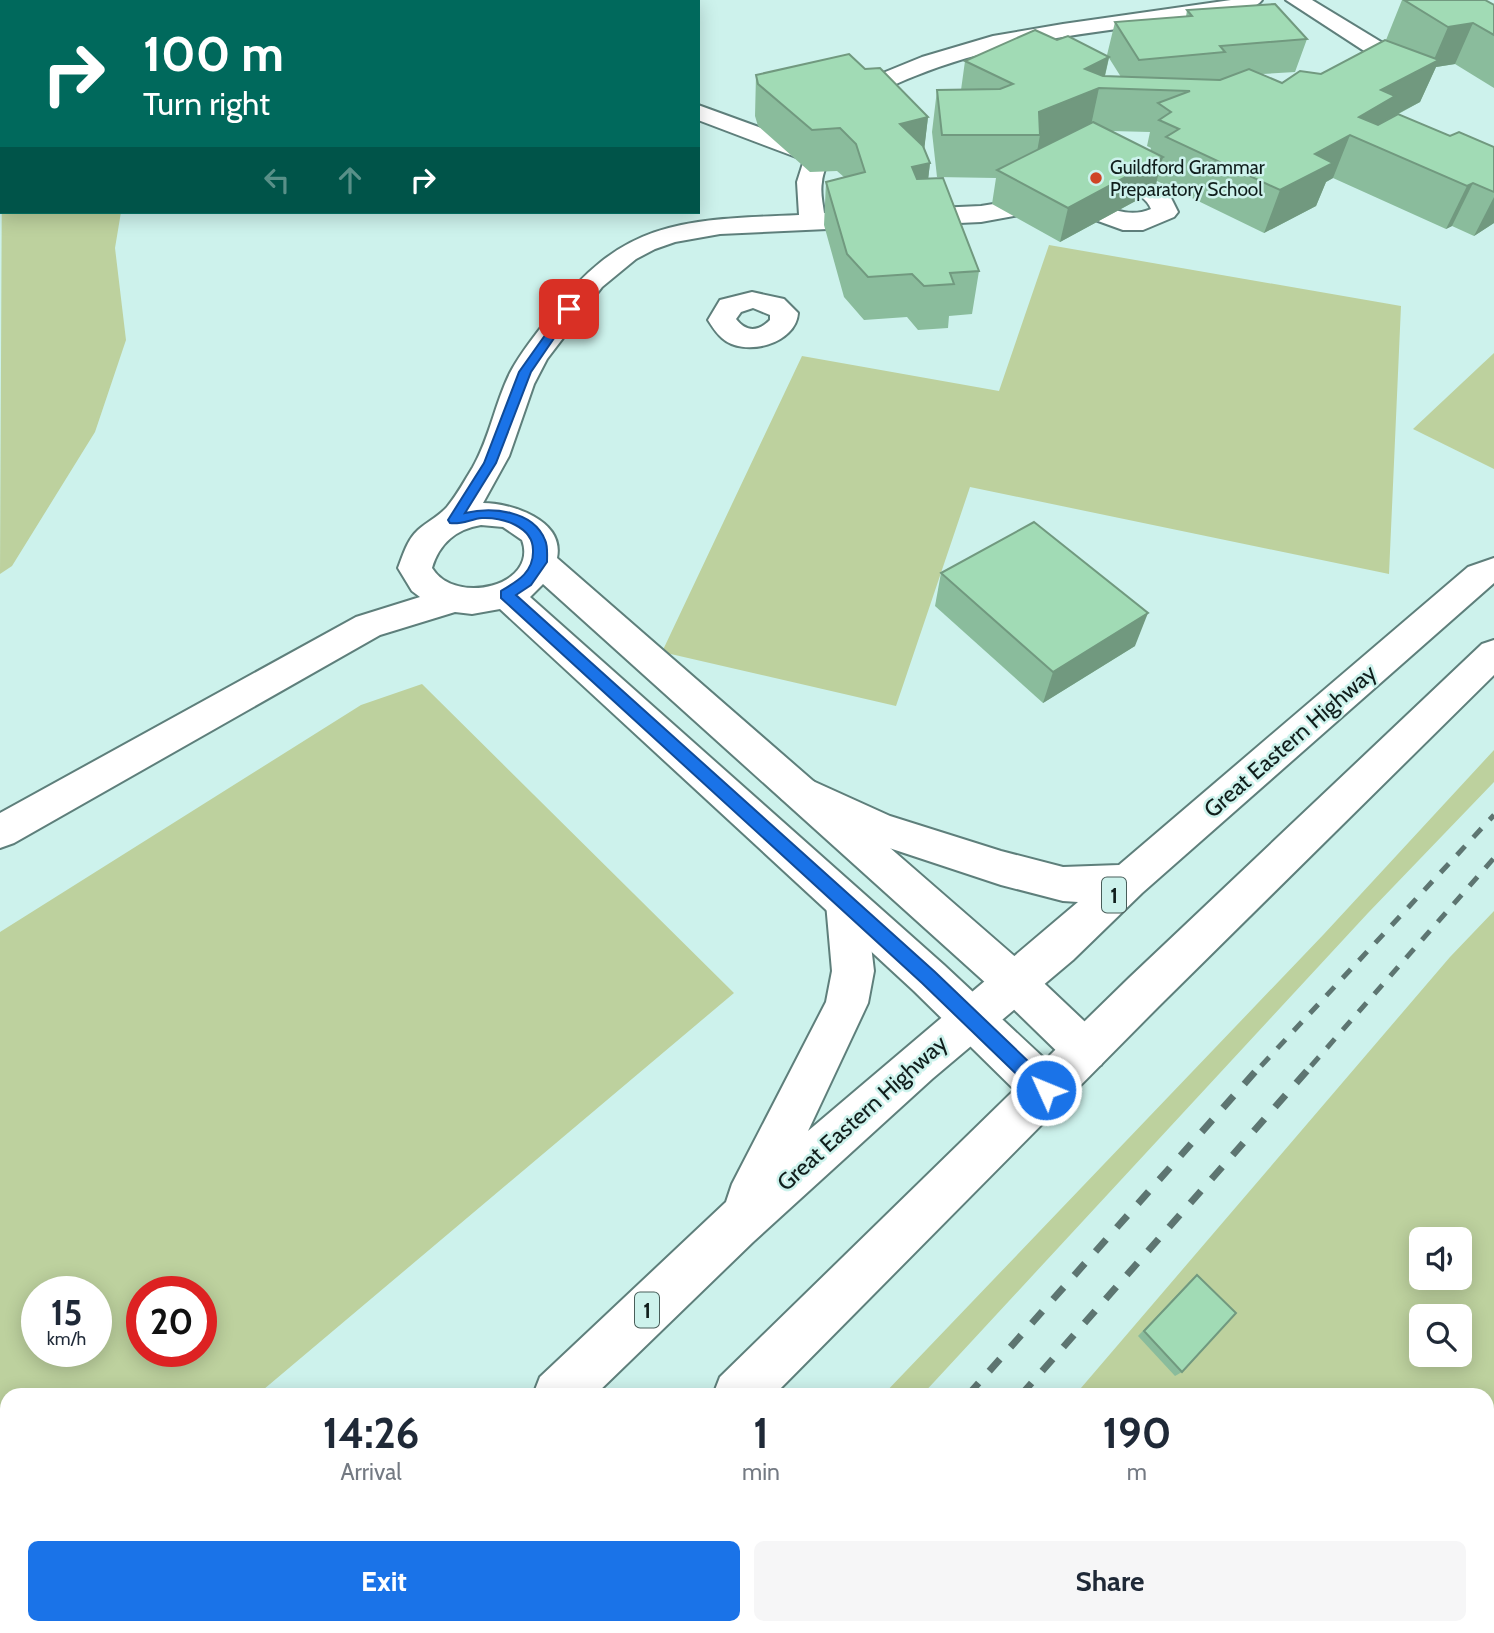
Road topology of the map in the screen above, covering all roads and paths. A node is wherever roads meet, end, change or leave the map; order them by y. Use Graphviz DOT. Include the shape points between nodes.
graph roads {
  1 [pos="1251,0"];
  2 [pos="1297,0"];
  3 [pos="1383,53"];
  4 [pos="700,113"];
  5 [pos="817,157"];
  6 [pos="1051,202"];
  7 [pos="812,222"];
  8 [pos="490,463"];
  9 [pos="454,520"];
  10 [pos="529,526"];
  11 [pos="540,562"];
  12 [pos="415,568"];
  13 [pos="1494,570"];
  14 [pos="506,595"];
  15 [pos="455,599"];
  16 [pos="368,626"];
  17 [pos="1494,653"];
  18 [pos="795,788"];
  19 [pos="0,832"];
  20 [pos="1128,881"];
  21 [pos="846,902"];
  22 [pos="1013,981"];
  23 [pos="970,1018"];
  24 [pos="1086,1051"];
  25 [pos="1046,1090"];
  26 [pos="736,1225"];
  27 [pos="565,1388"];
  28 [pos="745,1388"];
  1 -- 5 [label="main road" via="1231,7 993,43 930,62 880,82 845,106"];
  2 -- 3 [label="main road"];
  4 -- 5 [label="main road"];
  5 -- 7 [label="main road" via="809,182"];
  6 -- 7 [label="main road" via="981,214"];
  7 -- 8 [label="main road" via="677,232 614,261 583,289 525,372"];
  8 -- 9 [label="main road"];
  8 -- 10 [label="main road"];
  9 -- 10 [label="main road" via="482,513 508,516"];
  9 -- 12 [label="main road" via="430,535"];
  10 -- 11 [label="main road" via="540,541"];
  11 -- 14 [label="main road" via="527,582"];
  11 -- 18 [label="main road"];
  12 -- 15 [label="main road" via="425,585"];
  12 -- 16 [label="main road"];
  13 -- 20 [label="main road, Great Eastern Highway / 1" via="1480,575"];
  14 -- 15 [label="main road" via="471,602"];
  14 -- 21 [label="main road"];
  15 -- 16 [label="main road"];
  16 -- 19 [label="main road"];
  17 -- 24 [label="main road"];
  18 -- 20 [label="main road" via="879,829 1001,869 1063,884"];
  18 -- 22 [label="main road"];
  20 -- 22 [label="main road, Great Eastern Highway / 1" via="1058,947"];
  21 -- 23 [label="main road"];
  21 -- 26 [label="main road" via="853,971 847,1003"];
  22 -- 23 [label="main road, Great Eastern Highway / 1"];
  22 -- 24 [label="main road"];
  23 -- 25 [label="main road"];
  23 -- 26 [label="main road, Great Eastern Highway / 1"];
  24 -- 25 [label="main road"];
  25 -- 28 [label="main road"];
  26 -- 27 [label="main road, Great Eastern Highway / 1"];
}
